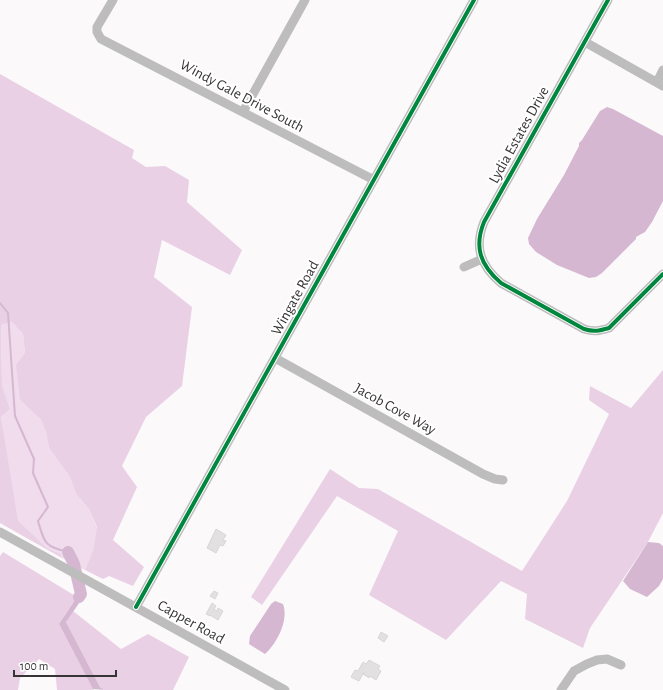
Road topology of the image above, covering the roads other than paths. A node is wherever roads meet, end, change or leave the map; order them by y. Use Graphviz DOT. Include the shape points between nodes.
graph roads {
  1 [pos="113,0"];
  2 [pos="306,0"];
  3 [pos="474,0"];
  4 [pos="608,0"];
  5 [pos="584,42"];
  6 [pos="663,70"];
  7 [pos="660,84"];
  8 [pos="243,112"];
  9 [pos="374,180"];
  10 [pos="482,259"];
  11 [pos="464,267"];
  12 [pos="663,274"];
  13 [pos="275,358"];
  14 [pos="503,480"];
  15 [pos="0,532"];
  16 [pos="136,607"];
  17 [pos="621,665"];
  18 [pos="285,690"];
  19 [pos="561,690"];
  1 -- 8 [label="street, Windy Gale Drive South" via="97,28 101,38"];
  2 -- 8 [label="street"];
  3 -- 9 [label="street, Wingate Road"];
  4 -- 5 [label="street, Lydia Estates Drive"];
  5 -- 7 [label="street"];
  5 -- 10 [label="street, Lydia Estates Drive" via="484,222 479,238"];
  6 -- 7 [label="street"];
  8 -- 9 [label="street, Windy Gale Drive South"];
  9 -- 13 [label="street, Wingate Road"];
  10 -- 11 [label="street"];
  10 -- 12 [label="street, Lydia Estates Drive" via="489,272 501,283 591,331 608,328"];
  13 -- 14 [label="street, Jacob Cove Way" via="483,474"];
  13 -- 16 [label="street, Wingate Road"];
  15 -- 16 [label="street, Capper Road"];
  16 -- 18 [label="street, Capper Road"];
  17 -- 19 [label="street" via="606,659 586,664 574,672"];
}
